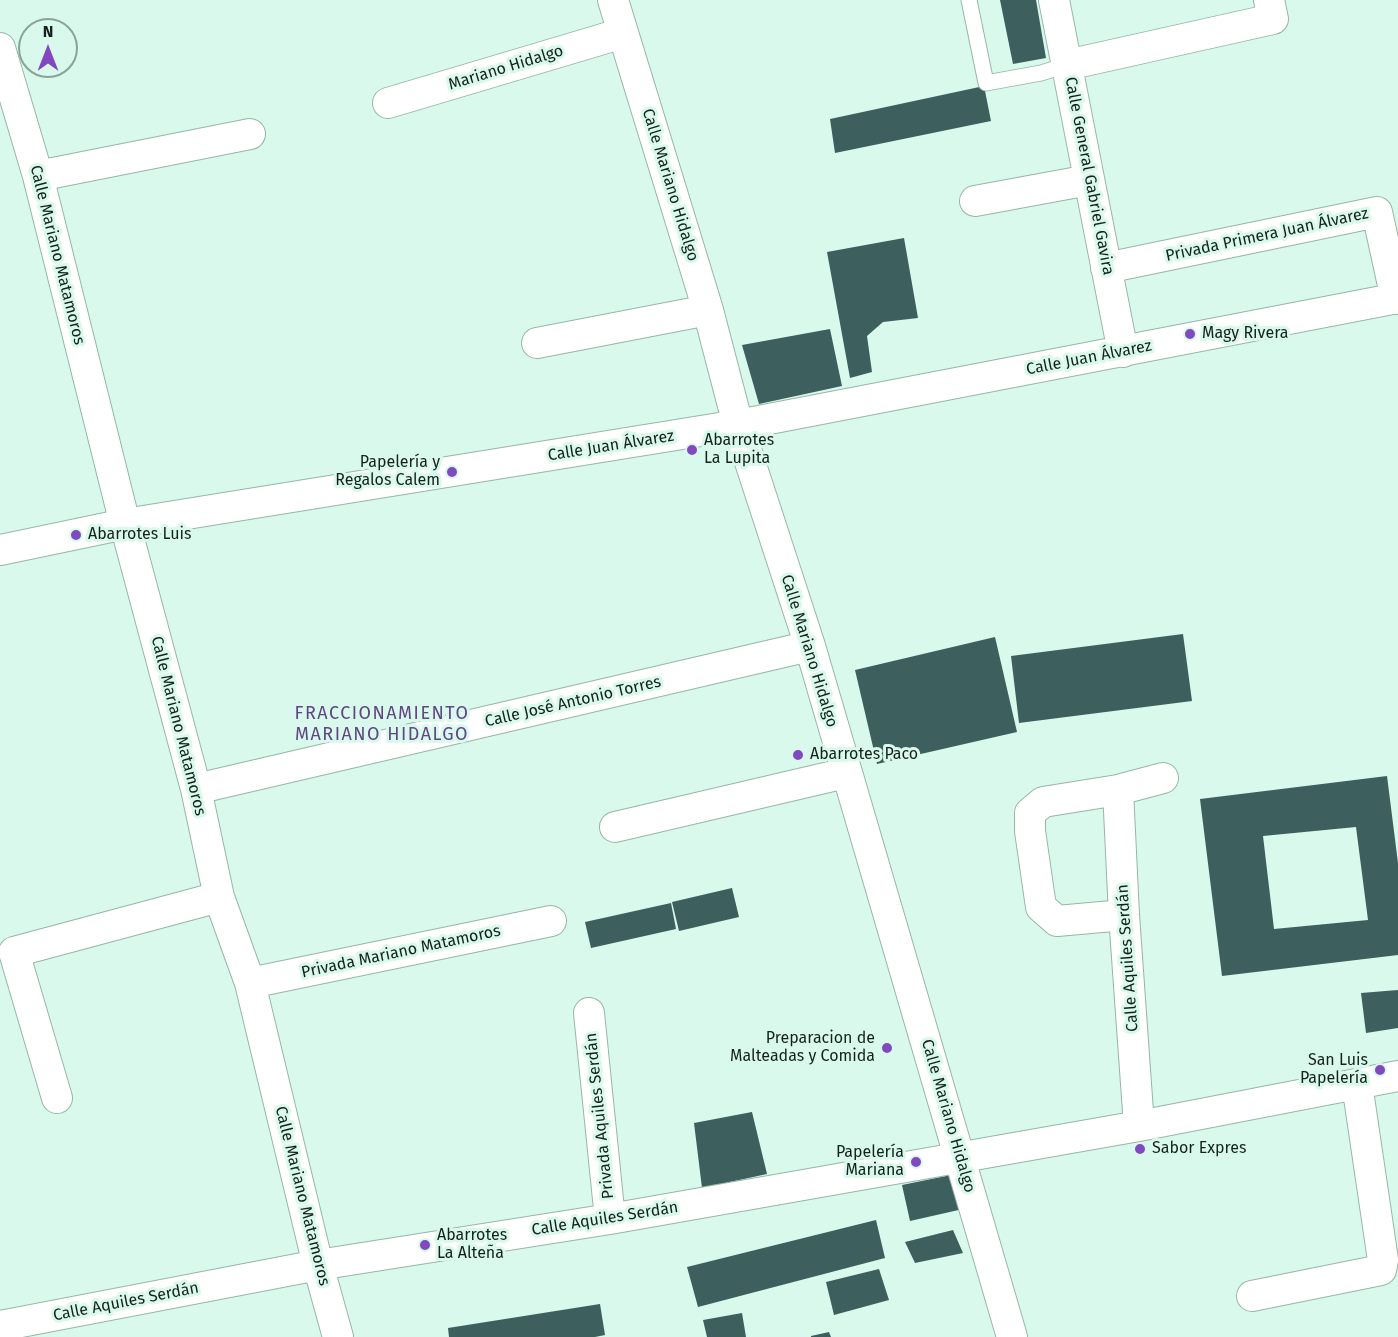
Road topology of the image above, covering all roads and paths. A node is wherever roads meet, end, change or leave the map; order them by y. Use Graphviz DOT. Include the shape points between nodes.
graph roads {
  1 [pos="613,0"];
  2 [pos="969,0"];
  3 [pos="1054,0"];
  4 [pos="1269,0"];
  5 [pos="623,33"];
  6 [pos="0,48"];
  7 [pos="1067,65"];
  8 [pos="388,103"];
  9 [pos="10,118"];
  10 [pos="250,134"];
  11 [pos="38,176"];
  12 [pos="1089,180"];
  13 [pos="975,201"];
  14 [pos="1106,268"];
  15 [pos="1397,299"];
  16 [pos="708,310"];
  17 [pos="537,344"];
  18 [pos="1123,352"];
  19 [pos="738,425"];
  20 [pos="125,524"];
  21 [pos="0,550"];
  22 [pos="810,646"];
  23 [pos="846,773"];
  24 [pos="1163,778"];
  25 [pos="196,789"];
  26 [pos="1118,790"];
  27 [pos="615,827"];
  28 [pos="219,897"];
  29 [pos="1124,915"];
  30 [pos="551,921"];
  31 [pos="250,983"];
  32 [pos="590,1013"];
  33 [pos="1398,1076"];
  34 [pos="1357,1084"];
  35 [pos="57,1098"];
  36 [pos="1139,1126"];
  37 [pos="960,1157"];
  38 [pos="610,1219"];
  39 [pos="318,1264"];
  40 [pos="1252,1296"];
  41 [pos="0,1326"];
  42 [pos="338,1337"];
  43 [pos="1012,1337"];
  1 -- 5 [label="street, Calle Mariano Hidalgo"];
  2 -- 7 [label="lane" via="987,83"];
  3 -- 7 [label="street, Calle General Gabriel Gavira"];
  4 -- 7 [label="street" via="1273,19"];
  5 -- 8 [label="street, Mariano Hidalgo"];
  5 -- 16 [label="street, Calle Mariano Hidalgo"];
  6 -- 9 [label="street, Calle Mariano Matamoros"];
  7 -- 12 [label="street, Calle General Gabriel Gavira"];
  9 -- 11 [label="street, Calle Mariano Matamoros"];
  10 -- 11 [label="street"];
  11 -- 20 [label="street, Calle Mariano Matamoros"];
  12 -- 13 [label="street"];
  12 -- 14 [label="street, Calle General Gabriel Gavira"];
  14 -- 15 [label="street, Privada Primera Juan Álvarez" via="1377,212"];
  14 -- 18 [label="street, Calle General Gabriel Gavira"];
  15 -- 18 [label="street, Calle Juan Álvarez"];
  16 -- 17 [label="street"];
  16 -- 19 [label="street, Calle Mariano Hidalgo"];
  18 -- 19 [label="street, Calle Juan Álvarez"];
  19 -- 20 [label="street, Calle Juan Álvarez"];
  19 -- 22 [label="street, Calle Mariano Hidalgo"];
  20 -- 21 [label="street, Calle Juan Álvarez"];
  20 -- 25 [label="street, Calle Mariano Matamoros"];
  22 -- 23 [label="street, Calle Mariano Hidalgo"];
  22 -- 25 [label="street, Calle José Antonio Torres"];
  23 -- 27 [label="street"];
  23 -- 37 [label="street, Calle Mariano Hidalgo"];
  24 -- 26 [label="street"];
  25 -- 28 [label="street, Calle Mariano Matamoros"];
  26 -- 29 [label="street, Calle Aquiles Serdán"];
  26 -- 29 [label="street" via="1043,802 1030,813 1030,831 1041,907 1057,921"];
  28 -- 31 [label="street, Calle Mariano Matamoros"];
  28 -- 35 [label="street" via="14,952"];
  29 -- 36 [label="street, Calle Aquiles Serdán"];
  30 -- 31 [label="street, Privada Mariano Matamoros"];
  31 -- 39 [label="street, Calle Mariano Matamoros"];
  32 -- 38 [label="street, Privada Aquiles Serdán"];
  33 -- 34 [label="street, Calle Aquiles Serdán"];
  34 -- 36 [label="street, Calle Aquiles Serdán"];
  34 -- 40 [label="street" via="1383,1260 1381,1270"];
  36 -- 37 [label="street, Calle Aquiles Serdán"];
  37 -- 38 [label="street, Calle Aquiles Serdán"];
  37 -- 43 [label="street, Calle Mariano Hidalgo"];
  38 -- 39 [label="street, Calle Aquiles Serdán"];
  39 -- 41 [label="street, Calle Aquiles Serdán"];
  39 -- 42 [label="street, Calle Mariano Matamoros"];
}
